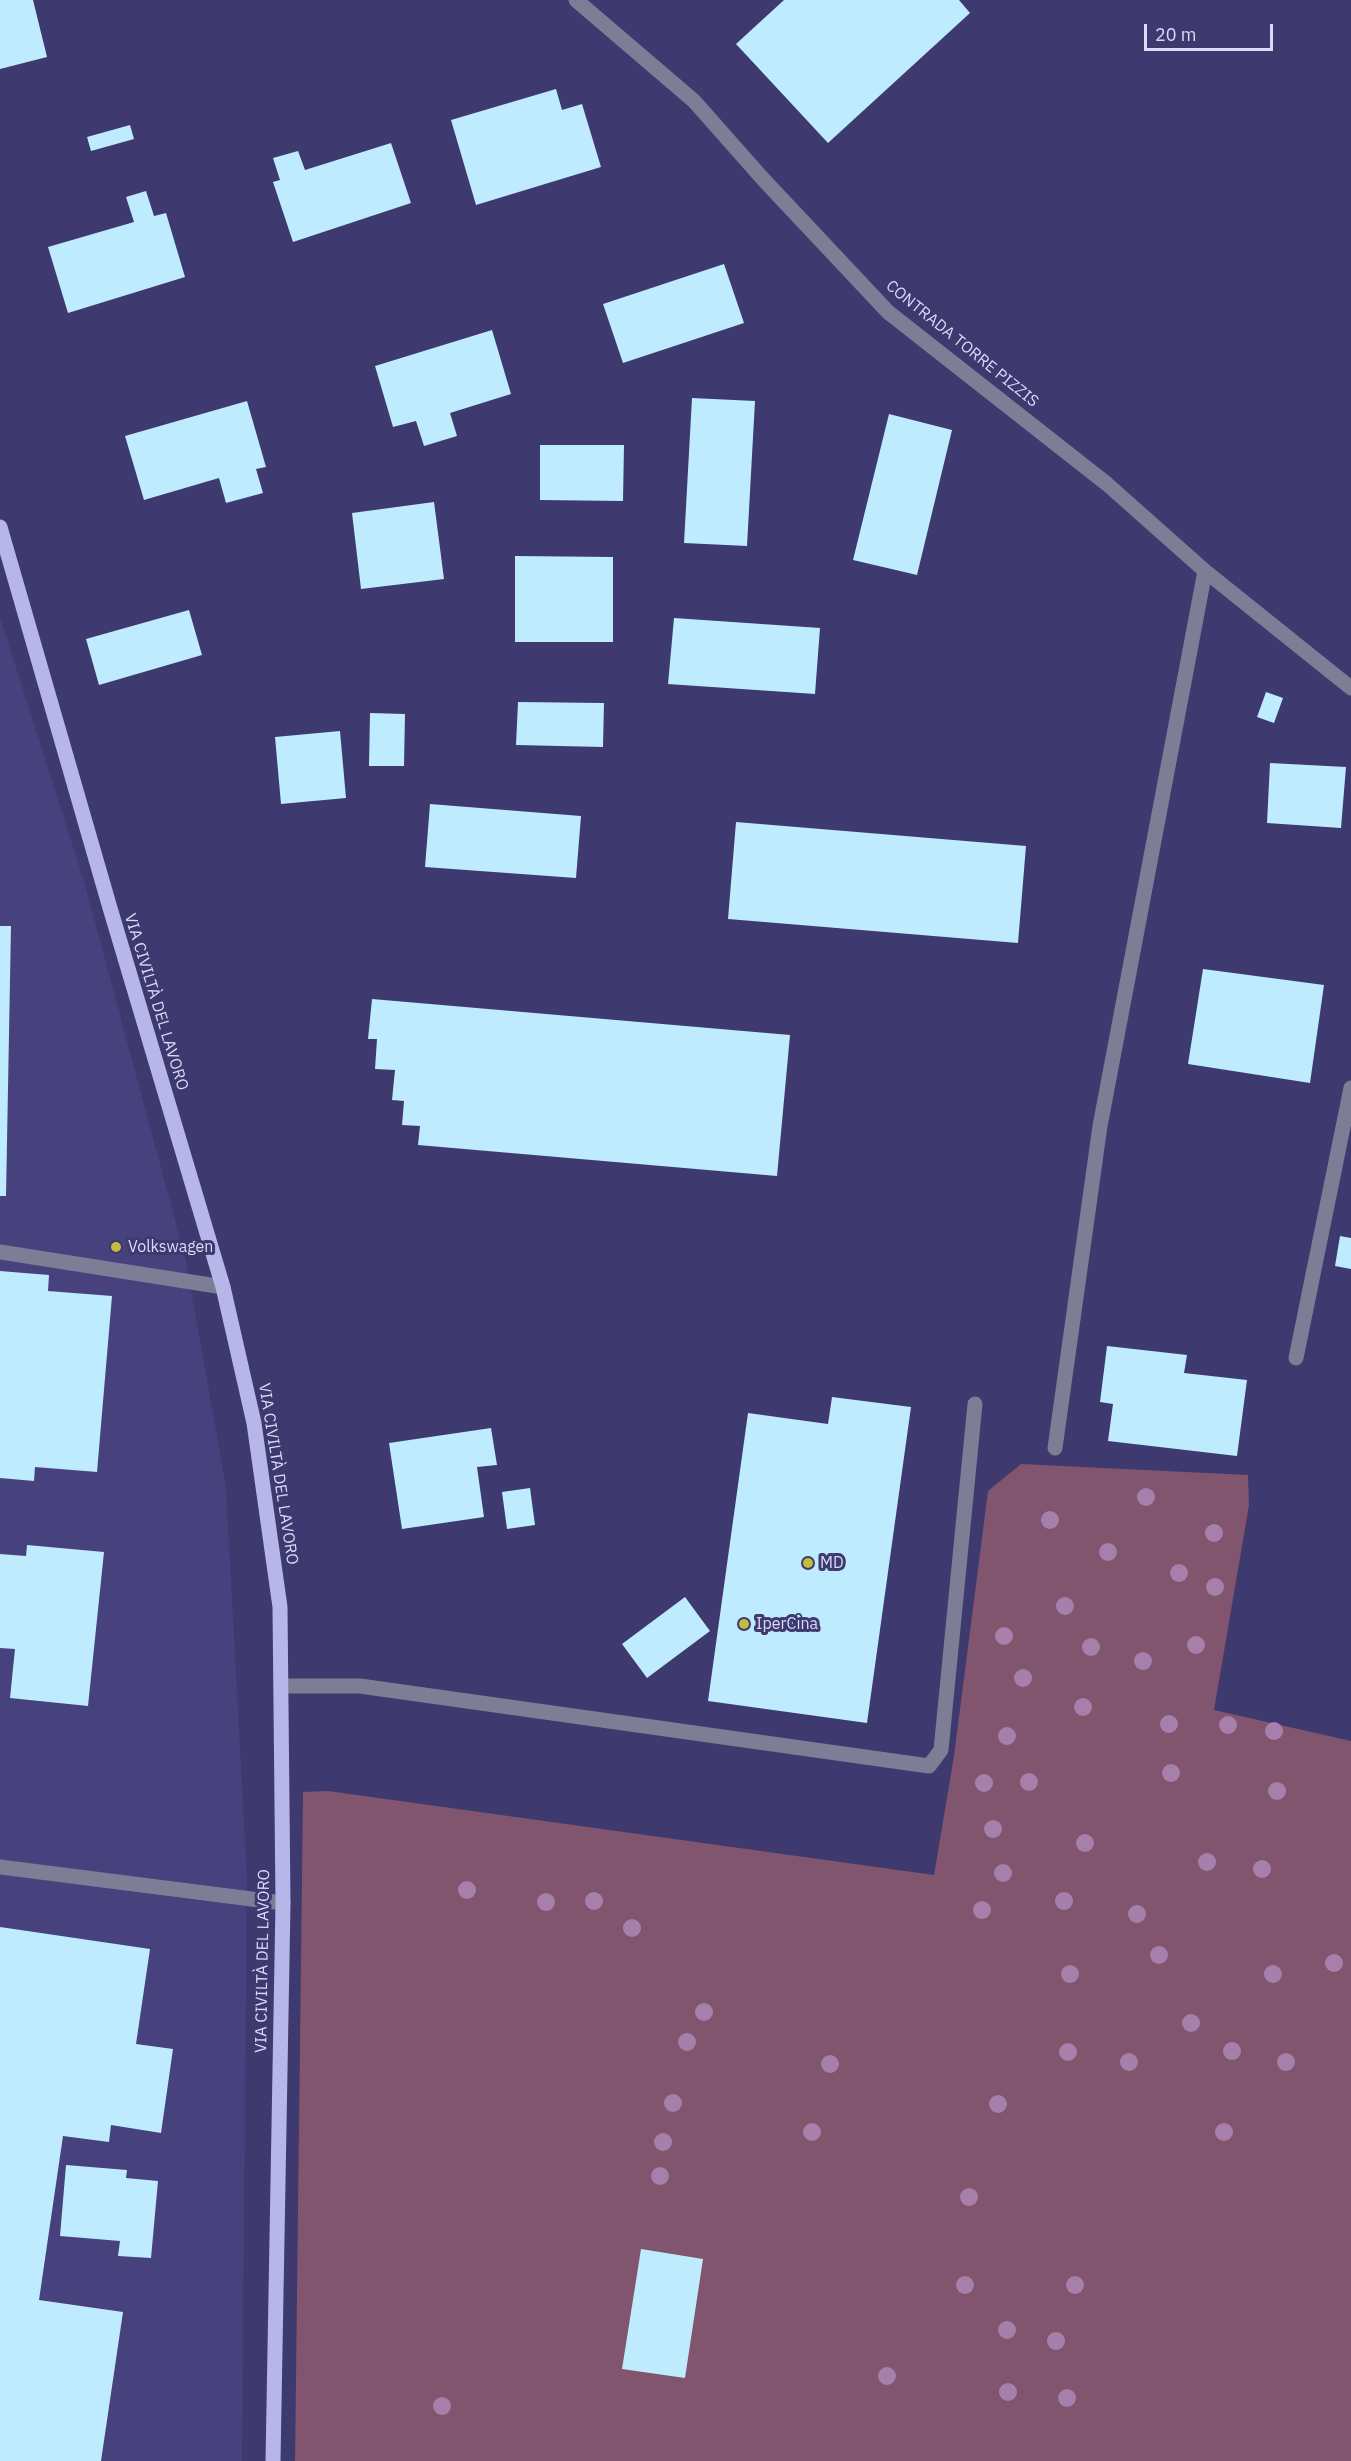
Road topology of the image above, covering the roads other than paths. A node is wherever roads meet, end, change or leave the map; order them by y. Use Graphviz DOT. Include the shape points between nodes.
graph roads {
  1 [pos="576,0"];
  2 [pos="0,526"];
  3 [pos="1205,571"];
  4 [pos="1351,688"];
  5 [pos="1351,1088"];
  6 [pos="0,1252"];
  7 [pos="223,1287"];
  8 [pos="1296,1358"];
  9 [pos="975,1404"];
  10 [pos="1055,1448"];
  11 [pos="281,1686"];
  12 [pos="0,1867"];
  13 [pos="283,1903"];
  14 [pos="273,2461"];
  1 -- 3 [label="street, CONTRADA TORRE PIZZIS" via="694,101 888,312 1107,483"];
  2 -- 7 [label="main road, VIA CIVILTÀ DEL LAVORO"];
  3 -- 4 [label="street, CONTRADA TORRE PIZZIS"];
  3 -- 10 [label="street" via="1100,1126"];
  5 -- 8 [label="street"];
  6 -- 7 [label="street"];
  7 -- 11 [label="main road, VIA CIVILTÀ DEL LAVORO" via="254,1423 280,1606"];
  9 -- 11 [label="street" via="941,1750 928,1766 360,1686"];
  11 -- 13 [label="main road, VIA CIVILTÀ DEL LAVORO"];
  12 -- 13 [label="street"];
  13 -- 14 [label="main road, VIA CIVILTÀ DEL LAVORO"];
}
